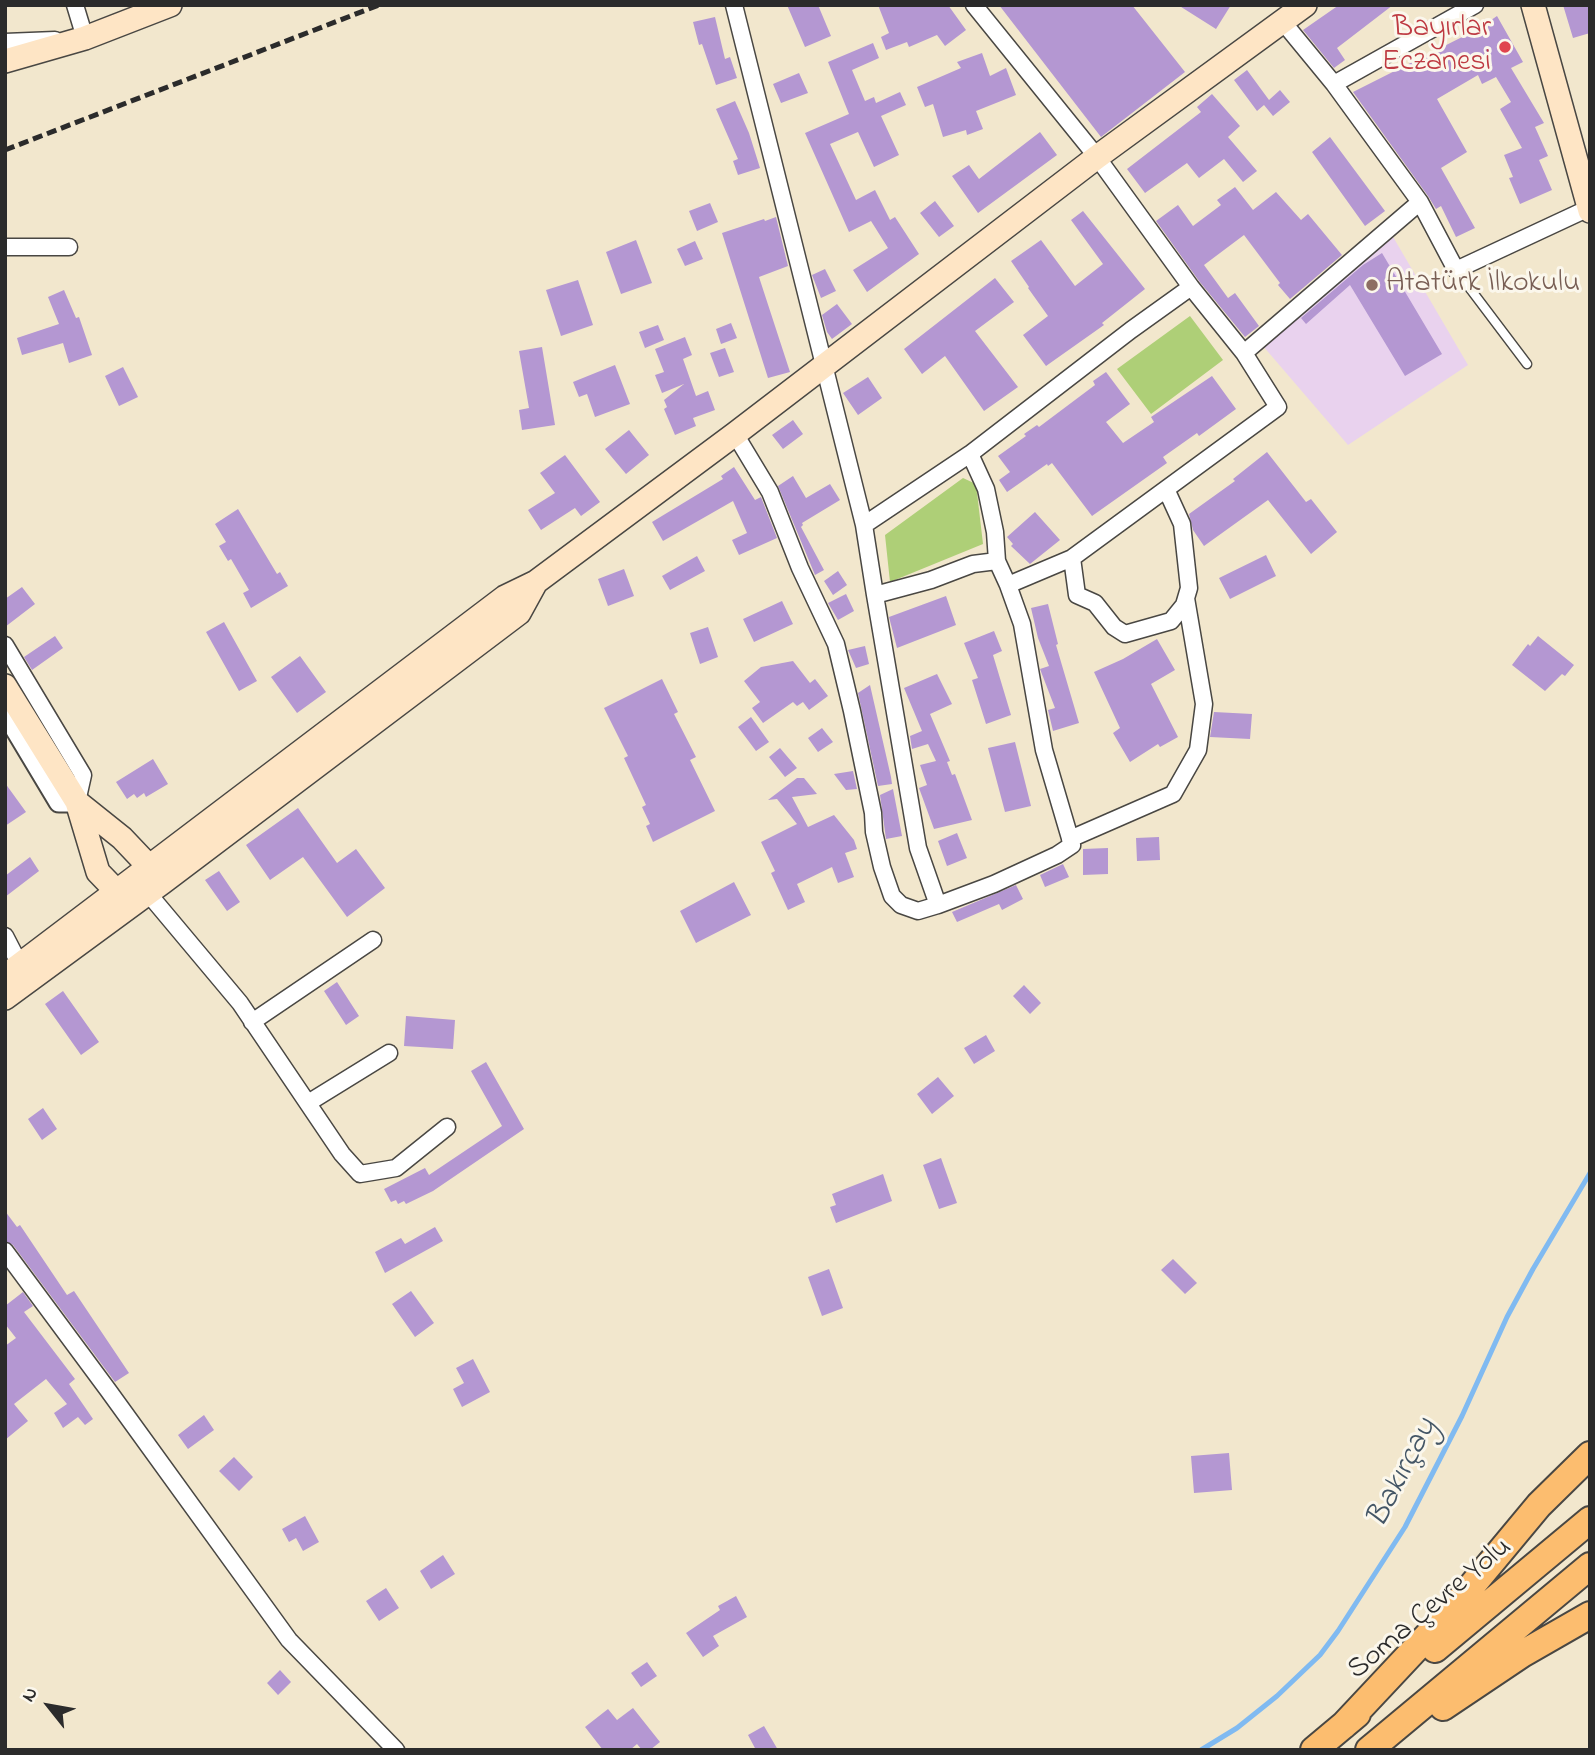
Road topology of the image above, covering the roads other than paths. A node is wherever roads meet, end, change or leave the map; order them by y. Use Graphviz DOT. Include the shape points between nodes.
graph roads {
  1 [pos="75,5"];
  2 [pos="170,5"];
  3 [pos="734,5"];
  4 [pos="974,5"];
  5 [pos="1306,5"];
  6 [pos="1475,5"];
  7 [pos="1533,5"];
  8 [pos="1283,22"];
  9 [pos="85,38"];
  10 [pos="5,42"];
  11 [pos="5,61"];
  12 [pos="1334,84"];
  13 [pos="1097,157"];
  14 [pos="1420,202"];
  15 [pos="1589,209"];
  16 [pos="5,247"];
  17 [pos="69,247"];
  18 [pos="1456,270"];
  19 [pos="1191,287"];
  20 [pos="1244,353"];
  21 [pos="1527,364"];
  22 [pos="825,366"];
  23 [pos="735,434"];
  24 [pos="970,454"];
  25 [pos="1166,489"];
  26 [pos="864,525"];
  27 [pos="1072,558"];
  28 [pos="997,561"];
  29 [pos="1008,585"];
  30 [pos="876,595"];
  31 [pos="1186,598"];
  32 [pos="5,645"];
  33 [pos="5,686"];
  34 [pos="5,712"];
  35 [pos="77,802"];
  36 [pos="1070,839"];
  37 [pos="141,887"];
  38 [pos="938,905"];
  39 [pos="5,936"];
  40 [pos="373,940"];
  41 [pos="13,970"];
  42 [pos="5,998"];
  43 [pos="252,1022"];
  44 [pos="389,1053"];
  45 [pos="308,1103"];
  46 [pos="447,1127"];
  47 [pos="5,1251"];
  48 [pos="1590,1455"];
  49 [pos="1590,1520"];
  50 [pos="1590,1566"];
  51 [pos="1590,1615"];
  52 [pos="1344,1725"];
  53 [pos="396,1750"];
  54 [pos="1314,1750"];
  55 [pos="1369,1750"];
  56 [pos="1381,1750"];
  1 -- 9 [label="street"];
  2 -- 9 [label="main road"];
  3 -- 22 [label="street"];
  4 -- 13 [label="street"];
  5 -- 8 [label="main road"];
  6 -- 12 [label="street"];
  7 -- 15 [label="main road"];
  8 -- 12 [label="street"];
  8 -- 13 [label="main road"];
  9 -- 10 [label="street"];
  9 -- 11 [label="main road"];
  12 -- 14 [label="street"];
  13 -- 19 [label="street"];
  13 -- 22 [label="main road"];
  14 -- 18 [label="street"];
  14 -- 20 [label="street"];
  15 -- 18 [label="street"];
  16 -- 17 [label="street"];
  18 -- 21 [label="lane"];
  19 -- 20 [label="street"];
  19 -- 24 [label="street"];
  20 -- 25 [label="street" via="1278,407"];
  22 -- 23 [label="main road"];
  22 -- 26 [label="street"];
  23 -- 37 [label="main road" via="536,582 505,597"];
  23 -- 38 [label="street" via="770,492 836,645 879,855 892,896 918,911"];
  24 -- 26 [label="street"];
  24 -- 28 [label="street" via="986,489"];
  25 -- 27 [label="street"];
  25 -- 31 [label="street" via="1182,524 1189,588"];
  26 -- 30 [label="street"];
  27 -- 29 [label="street"];
  27 -- 31 [label="street" via="1077,596 1095,603 1125,634 1171,621"];
  28 -- 29 [label="street"];
  28 -- 30 [label="street" via="973,564"];
  29 -- 36 [label="street" via="1022,624 1044,750"];
  30 -- 38 [label="street" via="918,848"];
  31 -- 36 [label="street" via="1204,704 1198,750 1174,794"];
  32 -- 35 [label="street" via="83,775"];
  33 -- 35 [label="main road"];
  34 -- 35 [label="street" via="59,802"];
  35 -- 37 [label="main road" via="122,838"];
  35 -- 37 [label="main road" via="98,872"];
  36 -- 38 [label="street" via="1072,845 1057,855"];
  37 -- 41 [label="main road"];
  37 -- 42 [label="main road"];
  37 -- 43 [label="street"];
  39 -- 41 [label="street"];
  40 -- 43 [label="street"];
  43 -- 45 [label="street"];
  44 -- 45 [label="street"];
  45 -- 46 [label="street" via="360,1174 396,1168"];
  47 -- 53 [label="street" via="289,1640"];
  48 -- 52 [label="highway" via="1539,1505 1450,1612"];
  49 -- 52 [label="highway, Soma Çevre Yolu"];
  50 -- 55 [label="highway"];
  51 -- 56 [label="highway" via="1522,1654"];
  52 -- 54 [label="highway, Soma Çevre Yolu"];
}
